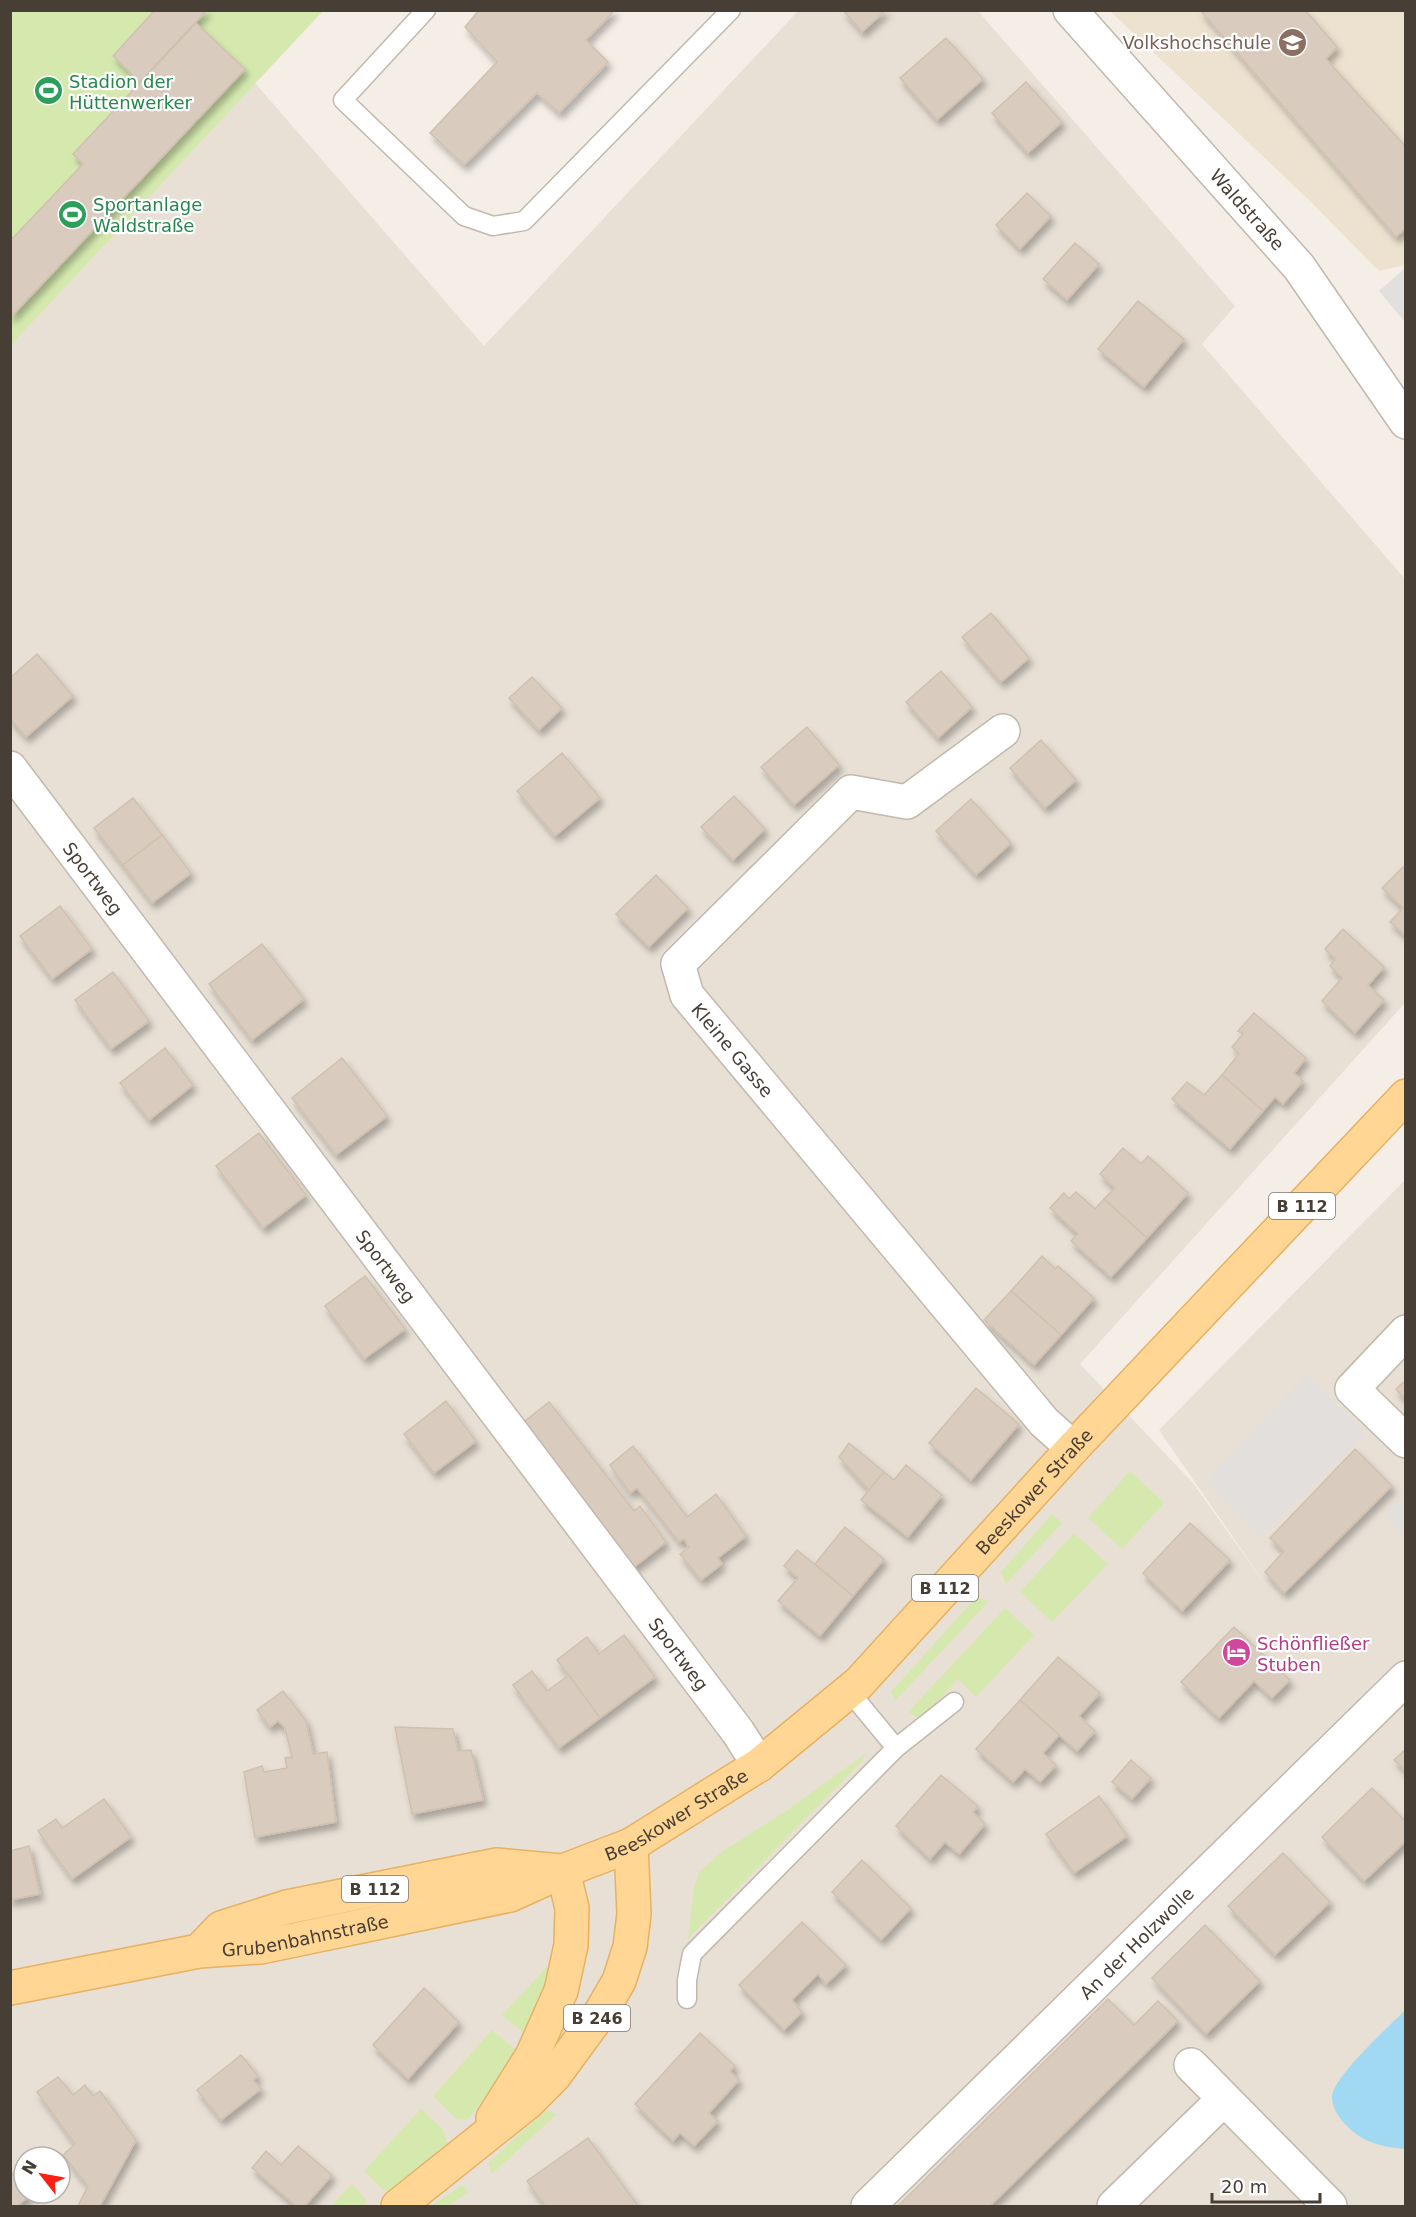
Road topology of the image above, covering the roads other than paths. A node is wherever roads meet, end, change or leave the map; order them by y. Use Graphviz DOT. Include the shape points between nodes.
graph roads {
  1 [pos="426,10"];
  2 [pos="731,10"];
  3 [pos="1070,10"];
  4 [pos="1406,422"];
  5 [pos="1003,731"];
  6 [pos="10,768"];
  7 [pos="1406,1096"];
  8 [pos="1406,1332"];
  9 [pos="1406,1441"];
  10 [pos="1073,1448"];
  11 [pos="1406,1678"];
  12 [pos="849,1691"];
  13 [pos="954,1702"];
  14 [pos="896,1748"];
  15 [pos="759,1765"];
  16 [pos="630,1845"];
  17 [pos="563,1871"];
  18 [pos="10,1988"];
  19 [pos="687,2000"];
  20 [pos="1191,2065"];
  21 [pos="1224,2099"];
  22 [pos="473,2147"];
  23 [pos="1316,2202"];
  24 [pos="398,2206"];
  25 [pos="868,2206"];
  26 [pos="1114,2206"];
  1 -- 2 [label="lane" via="342,100 464,216 493,226 524,221"];
  3 -- 4 [label="street, Waldstraße" via="1299,267"];
  5 -- 10 [label="street, Kleine Gasse" via="907,802 851,792 678,964 687,995 1044,1422"];
  6 -- 15 [label="street, Sportweg" via="738,1732"];
  7 -- 10 [label="main road, Beeskower Straße / B 112"];
  8 -- 9 [label="street" via="1352,1389"];
  10 -- 12 [label="main road, Beeskower Straße / B 112"];
  11 -- 25 [label="street, An der Holzwolle"];
  12 -- 14 [label="lane"];
  12 -- 15 [label="main road, Beeskower Straße / B 112"];
  13 -- 14 [label="lane"];
  14 -- 19 [label="lane" via="692,1954"];
  15 -- 16 [label="main road, Beeskower Straße / B 112"];
  16 -- 17 [label="main road, Beeskower Straße / B 112"];
  16 -- 22 [label="main road, B 246" via="634,1914 630,1947 619,1981 582,2041 554,2076"];
  17 -- 18 [label="main road, Grubenbahnstraße / B 112" via="510,1895 261,1947 199,1951"];
  17 -- 22 [label="main road, B 246" via="572,1908 571,1946 561,1991 532,2056"];
  20 -- 21 [label="street"];
  21 -- 23 [label="street"];
  21 -- 26 [label="street"];
  22 -- 24 [label="main road, B 246"];
}
